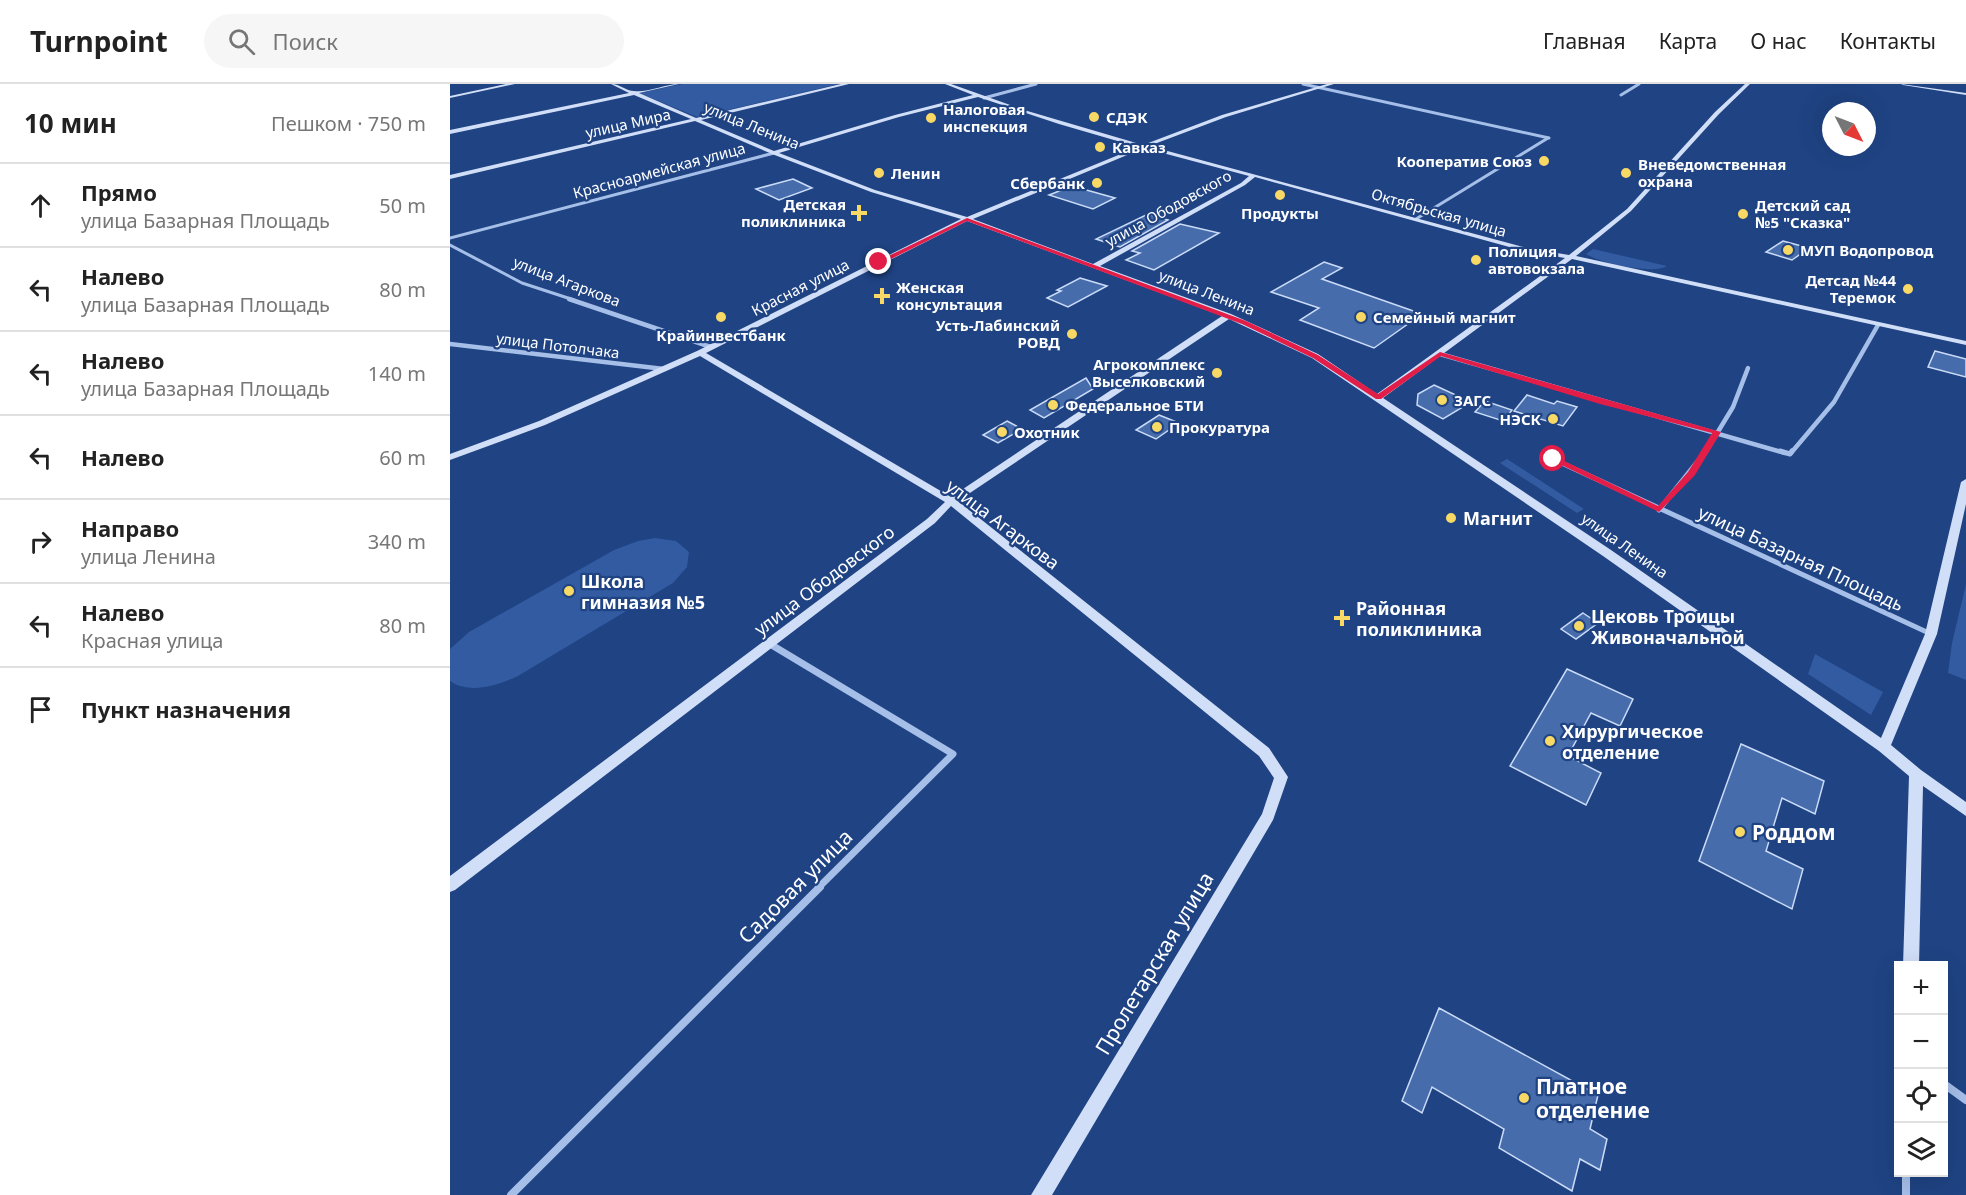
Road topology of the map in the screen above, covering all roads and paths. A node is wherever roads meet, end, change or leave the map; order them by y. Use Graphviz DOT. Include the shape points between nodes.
graph roads {
  1 [pos="513,84"];
  2 [pos="613,84"];
  3 [pos="677,84"];
  4 [pos="847,84"];
  5 [pos="947,84"];
  6 [pos="1036,84"];
  7 [pos="1303,84"];
  8 [pos="1332,84"];
  9 [pos="1639,84"];
  10 [pos="1748,84"];
  11 [pos="1903,84"];
  12 [pos="1322,88"];
  13 [pos="635,93"];
  14 [pos="1966,94"];
  15 [pos="1621,95"];
  16 [pos="450,97"];
  17 [pos="981,97"];
  18 [pos="696,120"];
  19 [pos="450,132"];
  20 [pos="1142,147"];
  21 [pos="774,153"];
  22 [pos="1254,175"];
  23 [pos="450,177"];
  24 [pos="967,219"];
  25 [pos="1416,219"];
  26 [pos="450,238"];
  27 [pos="450,245"];
  28 [pos="1570,257"];
  29 [pos="1094,266"];
  30 [pos="1228,316"];
  31 [pos="1878,325"];
  32 [pos="1966,343"];
  33 [pos="450,344"];
  34 [pos="711,347"];
  35 [pos="700,353"];
  36 [pos="1440,354"];
  37 [pos="1748,368"];
  38 [pos="664,369"];
  39 [pos="1378,397"];
  40 [pos="1717,432"];
  41 [pos="450,457"];
  42 [pos="1553,459"];
  43 [pos="1966,482"];
  44 [pos="951,501"];
  45 [pos="1659,510"];
  46 [pos="1931,634"];
  47 [pos="770,644"];
  48 [pos="1884,747"];
  49 [pos="1264,752"];
  50 [pos="1916,774"];
  51 [pos="1966,810"];
  52 [pos="450,885"];
  53 [pos="1911,961"];
  54 [pos="1948,1087"];
  55 [pos="1966,1100"];
  56 [pos="1906,1177"];
  57 [pos="511,1195"];
  58 [pos="1041,1195"];
  59 [pos="1906,1195"];
  1 -- 16 [label="street"];
  2 -- 13 [label="street, улица Ленина"];
  3 -- 13 [label="street"];
  4 -- 18 [label="street, улица Мира"];
  5 -- 17 [label="street, Октябрьская улица"];
  6 -- 17 [label="street, Красноармейская улица"];
  7 -- 12 [label="street"];
  8 -- 12 [label="street, Красная улица"];
  9 -- 15 [label="street"];
  10 -- 28 [label="street" via="1629,210"];
  11 -- 14 [label="street"];
  12 -- 20 [label="street, Красная улица" via="1224,116"];
  12 -- 25 [label="street" via="1549,138"];
  13 -- 18 [label="street, улица Ленина"];
  13 -- 19 [label="street"];
  17 -- 20 [label="street, Октябрьская улица"];
  17 -- 21 [label="street, Красноармейская улица" via="897,116"];
  18 -- 21 [label="street, улица Ленина"];
  18 -- 23 [label="street, улица Мира"];
  20 -- 22 [label="street, Октябрьская улица"];
  20 -- 24 [label="street, Красная улица"];
  21 -- 24 [label="street, улица Ленина" via="873,191"];
  21 -- 26 [label="street, Красноармейская улица"];
  22 -- 25 [label="street, Октябрьская улица"];
  22 -- 29 [label="street, улица Ободовского"];
  24 -- 29 [label="street, улица Ленина"];
  24 -- 34 [label="street, Красная улица"];
  25 -- 28 [label="street, Октябрьская улица" via="1526,250"];
  27 -- 34 [label="street, улица Агаркова" via="531,286"];
  28 -- 31 [label="street, Октябрьская улица"];
  28 -- 36 [label="street"];
  29 -- 30 [label="street, улица Ленина"];
  30 -- 39 [label="street, улица Ленина" via="1315,356"];
  30 -- 44 [label="street, улица Ободовского"];
  31 -- 32 [label="street, Октябрьская улица"];
  31 -- 40 [label="street" via="1834,402 1790,454"];
  33 -- 38 [label="street, улица Потолчака"];
  34 -- 35 [label="street, Красная улица"];
  35 -- 38 [label="street, Красная улица"];
  35 -- 44 [label="street, улица Агаркова"];
  36 -- 39 [label="street"];
  36 -- 40 [label="street"];
  37 -- 40 [label="street" via="1739,397"];
  38 -- 41 [label="street, Красная улица" via="542,423"];
  39 -- 48 [label="street, улица Ленина"];
  40 -- 45 [label="street" via="1692,473"];
  42 -- 45 [label="street, улица Базарная Площадь"];
  43 -- 46 [label="street"];
  44 -- 47 [label="street, улица Ободовского" via="931,521"];
  44 -- 49 [label="street, улица Агаркова"];
  45 -- 46 [label="street, улица Базарная Площадь"];
  46 -- 48 [label="street"];
  47 -- 52 [label="street, улица Ободовского"];
  47 -- 57 [label="street, Садовая улица" via="953,754"];
  48 -- 50 [label="street, улица Ленина"];
  49 -- 58 [label="street, Пролетарская улица" via="1281,777 1268,816"];
  50 -- 51 [label="street, улица Ленина"];
  50 -- 53 [label="street"];
  54 -- 55 [label="street"];
  56 -- 59 [label="street"];
}
